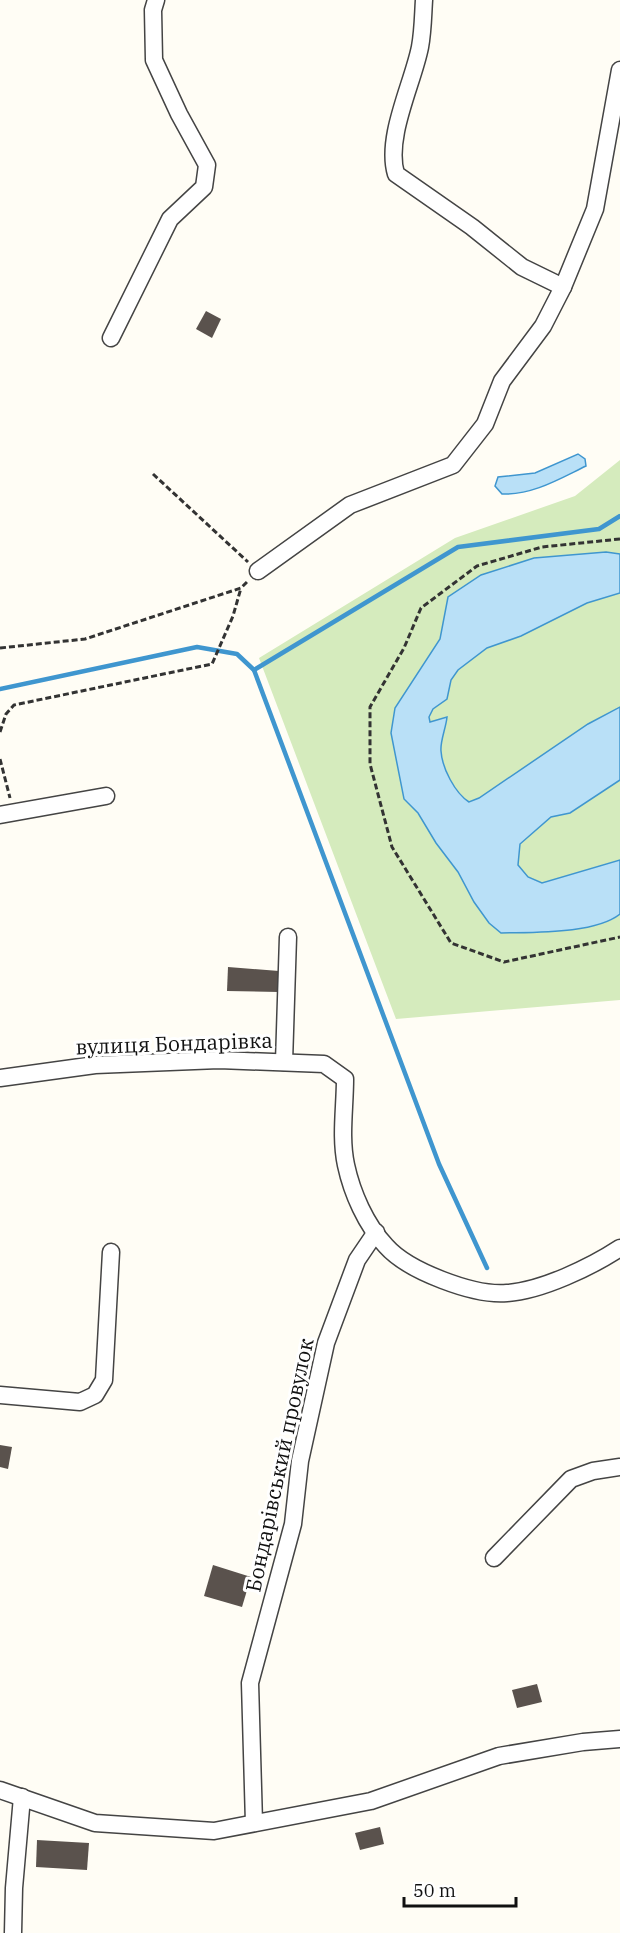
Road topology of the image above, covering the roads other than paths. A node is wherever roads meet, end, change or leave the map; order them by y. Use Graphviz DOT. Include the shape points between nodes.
graph roads {
  1 [pos="156,0"];
  2 [pos="424,0"];
  3 [pos="620,70"];
  4 [pos="563,287"];
  5 [pos="111,338"];
  6 [pos="258,571"];
  7 [pos="106,796"];
  8 [pos="7,814"];
  9 [pos="288,937"];
  10 [pos="285,1062"];
  11 [pos="0,1078"];
  12 [pos="376,1232"];
  13 [pos="620,1248"];
  14 [pos="111,1252"];
  15 [pos="0,1395"];
  16 [pos="620,1467"];
  17 [pos="494,1558"];
  18 [pos="620,1739"];
  19 [pos="0,1790"];
  20 [pos="22,1797"];
  21 [pos="254,1823"];
  22 [pos="13,1933"];
  1 -- 5 [label="street" via="154,60 207,165 204,187 170,219"];
  2 -- 4 [label="street" via="420,46 395,139 396,174 522,267"];
  3 -- 4 [label="street" via="595,209"];
  4 -- 6 [label="street" via="543,326 502,381 485,424 453,465 350,505"];
  7 -- 8 [label="street"];
  9 -- 10 [label="street"];
  10 -- 11 [label="street, вулиця Бондарівка" via="219,1060 95,1065"];
  10 -- 12 [label="street, вулиця Бондарівка" via="324,1064 345,1079 342,1137 346,1166 360,1206"];
  12 -- 13 [label="street, вулиця Бондарівка" via="386,1247 406,1263 484,1293 508,1293 552,1282"];
  12 -- 21 [label="street, Бондарівський провулок" via="357,1260 326,1343 300,1461 293,1524 250,1683"];
  14 -- 15 [label="street" via="104,1380 94,1395 80,1402"];
  16 -- 17 [label="street" via="571,1479"];
  18 -- 21 [label="street" via="499,1756 371,1802"];
  19 -- 20 [label="street"];
  20 -- 21 [label="street" via="95,1823 213,1832"];
  20 -- 22 [label="street"];
}
